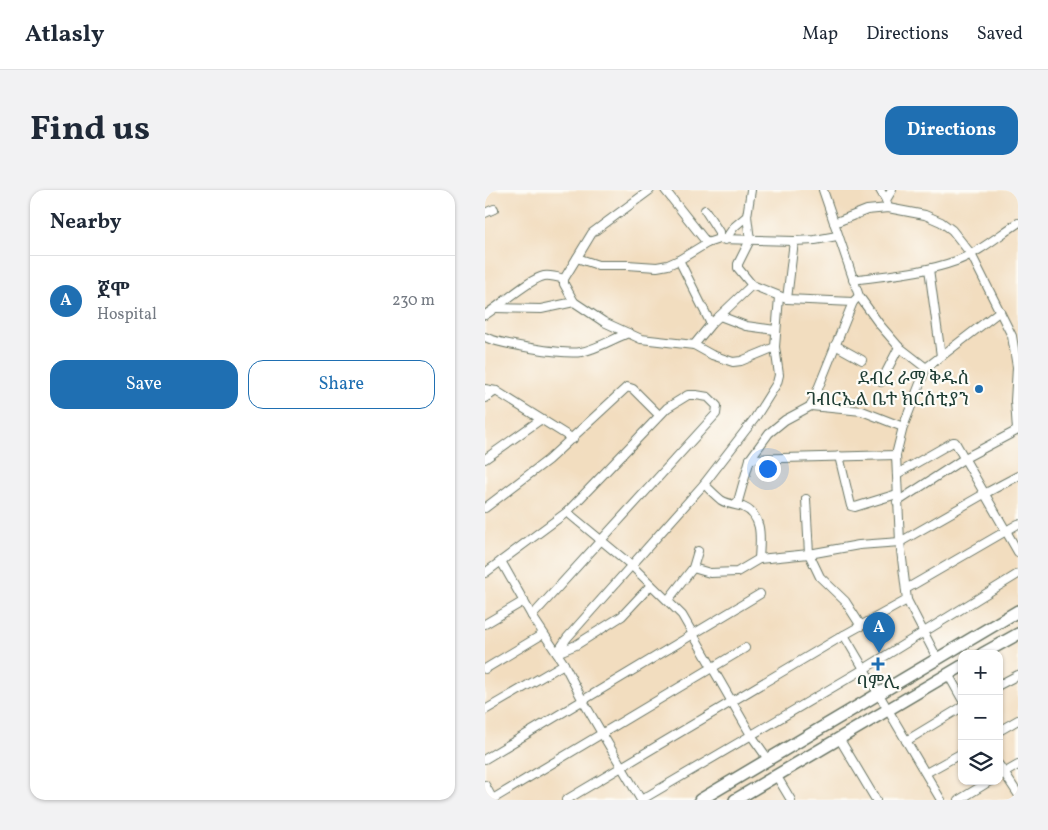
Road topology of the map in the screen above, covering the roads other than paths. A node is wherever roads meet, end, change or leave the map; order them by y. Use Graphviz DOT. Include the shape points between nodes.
graph roads {
  1 [pos="650,190"];
  2 [pos="665,190"];
  3 [pos="823,190"];
  4 [pos="879,190"];
  5 [pos="892,190"];
  6 [pos="748,191"];
  7 [pos="887,204"];
  8 [pos="494,209"];
  9 [pos="705,210"];
  10 [pos="485,213"];
  11 [pos="747,216"];
  12 [pos="834,223"];
  13 [pos="1018,223"];
  14 [pos="837,236"];
  15 [pos="722,240"];
  16 [pos="750,240"];
  17 [pos="794,241"];
  18 [pos="707,243"];
  19 [pos="971,254"];
  20 [pos="577,258"];
  21 [pos="679,260"];
  22 [pos="929,269"];
  23 [pos="564,279"];
  24 [pos="853,280"];
  25 [pos="752,285"];
  26 [pos="783,298"];
  27 [pos="856,299"];
  28 [pos="573,302"];
  29 [pos="496,308"];
  30 [pos="1000,311"];
  31 [pos="485,315"];
  32 [pos="720,316"];
  33 [pos="711,324"];
  34 [pos="775,330"];
  35 [pos="628,333"];
  36 [pos="485,337"];
  37 [pos="694,345"];
  38 [pos="835,345"];
  39 [pos="775,347"];
  40 [pos="899,347"];
  41 [pos="941,356"];
  42 [pos="862,360"];
  43 [pos="926,368"];
  44 [pos="881,382"];
  45 [pos="485,389"];
  46 [pos="496,391"];
  47 [pos="485,398"];
  48 [pos="811,406"];
  49 [pos="659,415"];
  50 [pos="541,420"];
  51 [pos="903,427"];
  52 [pos="1018,430"];
  53 [pos="573,439"];
  54 [pos="896,455"];
  55 [pos="839,456"];
  56 [pos="965,458"];
  57 [pos="485,459"];
  58 [pos="750,459"];
  59 [pos="897,474"];
  60 [pos="1018,476"];
  61 [pos="704,484"];
  62 [pos="984,494"];
  63 [pos="897,498"];
  64 [pos="806,499"];
  65 [pos="737,505"];
  66 [pos="485,508"];
  67 [pos="567,512"];
  68 [pos="1018,524"];
  69 [pos="1006,531"];
  70 [pos="600,540"];
  71 [pos="900,542"];
  72 [pos="698,551"];
  73 [pos="1018,552"];
  74 [pos="809,554"];
  75 [pos="759,559"];
  76 [pos="501,561"];
  77 [pos="631,565"];
  78 [pos="693,568"];
  79 [pos="485,572"];
  80 [pos="1018,574"];
  81 [pos="651,585"];
  82 [pos="906,588"];
  83 [pos="760,594"];
  84 [pos="668,600"];
  85 [pos="907,600"];
  86 [pos="524,601"];
  87 [pos="1018,611"];
  88 [pos="532,616"];
  89 [pos="485,624"];
  90 [pos="861,626"];
  91 [pos="922,632"];
  92 [pos="543,634"];
  93 [pos="694,634"];
  94 [pos="1018,634"];
  95 [pos="844,635"];
  96 [pos="745,648"];
  97 [pos="989,650"];
  98 [pos="557,653"];
  99 [pos="937,658"];
  100 [pos="564,664"];
  101 [pos="712,668"];
  102 [pos="958,668"];
  103 [pos="485,669"];
  104 [pos="863,669"];
  105 [pos="948,674"];
  106 [pos="1018,675"];
  107 [pos="1003,683"];
  108 [pos="879,693"];
  109 [pos="960,695"];
  110 [pos="733,700"];
  111 [pos="583,701"];
  112 [pos="958,709"];
  113 [pos="485,710"];
  114 [pos="888,710"];
  115 [pos="1018,720"];
  116 [pos="1003,729"];
  117 [pos="603,734"];
  118 [pos="751,735"];
  119 [pos="839,738"];
  120 [pos="906,741"];
  121 [pos="958,755"];
  122 [pos="485,759"];
  123 [pos="768,759"];
  124 [pos="1018,765"];
  125 [pos="622,767"];
  126 [pos="926,773"];
  127 [pos="1003,773"];
  128 [pos="776,775"];
  129 [pos="1003,775"];
  130 [pos="485,785"];
  131 [pos="983,785"];
  132 [pos="1018,794"];
  133 [pos="492,800"];
  134 [pos="566,800"];
  135 [pos="641,800"];
  136 [pos="700,800"];
  137 [pos="735,800"];
  138 [pos="791,800"];
  139 [pos="876,800"];
  140 [pos="941,800"];
  141 [pos="959,800"];
  1 -- 20 [label="street" via="592,233"];
  2 -- 18 [label="street"];
  3 -- 12 [label="street"];
  4 -- 7 [label="street"];
  5 -- 7 [label="street"];
  6 -- 11 [label="street"];
  7 -- 12 [label="street"];
  7 -- 19 [label="street" via="941,222 952,230"];
  8 -- 10 [label="street"];
  9 -- 15 [label="street"];
  11 -- 15 [label="street"];
  11 -- 16 [label="street"];
  12 -- 14 [label="street"];
  13 -- 19 [label="street"];
  14 -- 17 [label="street"];
  14 -- 24 [label="street"];
  15 -- 16 [label="street"];
  15 -- 18 [label="street"];
  16 -- 17 [label="street"];
  16 -- 25 [label="street" via="738,268"];
  17 -- 26 [label="street"];
  18 -- 21 [label="street"];
  19 -- 22 [label="street"];
  19 -- 30 [label="street"];
  20 -- 21 [label="street" via="602,266 657,267"];
  20 -- 23 [label="street"];
  21 -- 33 [label="street"];
  22 -- 24 [label="street"];
  22 -- 41 [label="street"];
  23 -- 28 [label="street"];
  23 -- 29 [label="street" via="542,276"];
  24 -- 27 [label="street"];
  25 -- 26 [label="street"];
  25 -- 32 [label="street"];
  26 -- 27 [label="street"];
  26 -- 34 [label="street"];
  27 -- 38 [label="street"];
  27 -- 40 [label="street"];
  28 -- 29 [label="street" via="541,309"];
  28 -- 35 [label="street"];
  29 -- 31 [label="street"];
  30 -- 41 [label="street"];
  30 -- 52 [label="street" via="1012,336 1017,367 1015,402"];
  32 -- 33 [label="street"];
  32 -- 34 [label="street" via="746,326"];
  33 -- 37 [label="street"];
  34 -- 39 [label="street"];
  35 -- 36 [label="street" via="580,352 502,343"];
  35 -- 37 [label="street" via="641,338"];
  37 -- 39 [label="street" via="733,362"];
  38 -- 42 [label="street"];
  38 -- 48 [label="street"];
  39 -- 61 [label="street" via="779,367 777,383 755,418"];
  40 -- 43 [label="street"];
  40 -- 44 [label="street"];
  41 -- 43 [label="street"];
  43 -- 51 [label="street"];
  45 -- 46 [label="street"];
  46 -- 47 [label="street"];
  46 -- 50 [label="street"];
  48 -- 51 [label="street" via="862,411"];
  48 -- 58 [label="street" via="769,433"];
  49 -- 53 [label="street" via="633,389 627,388"];
  49 -- 67 [label="street"];
  49 -- 70 [label="street" via="689,395 708,397 717,406 716,414"];
  50 -- 53 [label="street"];
  50 -- 57 [label="street"];
  51 -- 54 [label="street"];
  52 -- 56 [label="street"];
  53 -- 66 [label="street"];
  54 -- 55 [label="street"];
  54 -- 59 [label="street"];
  55 -- 58 [label="street"];
  55 -- 63 [label="street" via="851,506"];
  56 -- 59 [label="street" via="957,443 953,442"];
  56 -- 62 [label="street"];
  56 -- 63 [label="street"];
  58 -- 65 [label="street"];
  59 -- 63 [label="street"];
  60 -- 62 [label="street"];
  61 -- 65 [label="street" via="720,499"];
  61 -- 77 [label="street"];
  62 -- 69 [label="street"];
  62 -- 71 [label="street"];
  63 -- 71 [label="street"];
  64 -- 74 [label="street"];
  65 -- 75 [label="street" via="753,513 758,522"];
  67 -- 70 [label="street"];
  67 -- 76 [label="street"];
  68 -- 69 [label="street"];
  69 -- 73 [label="street"];
  69 -- 82 [label="street"];
  70 -- 77 [label="street"];
  70 -- 88 [label="street"];
  71 -- 74 [label="street"];
  71 -- 82 [label="street"];
  72 -- 78 [label="street"];
  74 -- 75 [label="street"];
  74 -- 90 [label="street" via="820,577 845,601"];
  75 -- 78 [label="street" via="737,572 710,573"];
  76 -- 79 [label="street"];
  76 -- 86 [label="street"];
  77 -- 81 [label="street"];
  77 -- 98 [label="street"];
  78 -- 84 [label="street"];
  80 -- 91 [label="street"];
  81 -- 84 [label="street"];
  81 -- 98 [label="street" via="621,616 576,645"];
  82 -- 85 [label="street"];
  83 -- 93 [label="street"];
  84 -- 93 [label="street"];
  85 -- 90 [label="street"];
  85 -- 91 [label="street"];
  86 -- 88 [label="street"];
  86 -- 89 [label="street"];
  87 -- 99 [label="highway"];
  88 -- 92 [label="street"];
  90 -- 95 [label="street"];
  91 -- 99 [label="street"];
  91 -- 104 [label="street"];
  92 -- 98 [label="street"];
  92 -- 103 [label="street"];
  93 -- 101 [label="street"];
  93 -- 111 [label="street"];
  94 -- 97 [label="highway"];
  95 -- 104 [label="street"];
  95 -- 110 [label="street"];
  96 -- 101 [label="street"];
  98 -- 100 [label="street"];
  99 -- 108 [label="highway"];
  100 -- 111 [label="street"];
  100 -- 113 [label="street"];
  101 -- 110 [label="street"];
  101 -- 117 [label="street"];
  102 -- 105 [label="highway"];
  104 -- 108 [label="street"];
  104 -- 118 [label="street"];
  105 -- 109 [label="street"];
  105 -- 114 [label="highway"];
  106 -- 107 [label="street"];
  108 -- 114 [label="street"];
  108 -- 123 [label="highway"];
  110 -- 118 [label="street"];
  110 -- 125 [label="street"];
  111 -- 117 [label="street"];
  111 -- 122 [label="street"];
  112 -- 120 [label="street"];
  114 -- 119 [label="highway"];
  114 -- 120 [label="street"];
  115 -- 116 [label="street"];
  117 -- 125 [label="street"];
  117 -- 133 [label="street"];
  118 -- 123 [label="street"];
  118 -- 135 [label="street"];
  119 -- 128 [label="highway"];
  119 -- 139 [label="street"];
  120 -- 126 [label="street"];
  121 -- 126 [label="street"];
  123 -- 136 [label="highway"];
  124 -- 127 [label="street"];
  125 -- 134 [label="street"];
  125 -- 135 [label="street"];
  126 -- 140 [label="street"];
  128 -- 137 [label="highway"];
  128 -- 138 [label="street"];
  129 -- 132 [label="street"];
  130 -- 133 [label="street"];
  131 -- 141 [label="street"];
}
